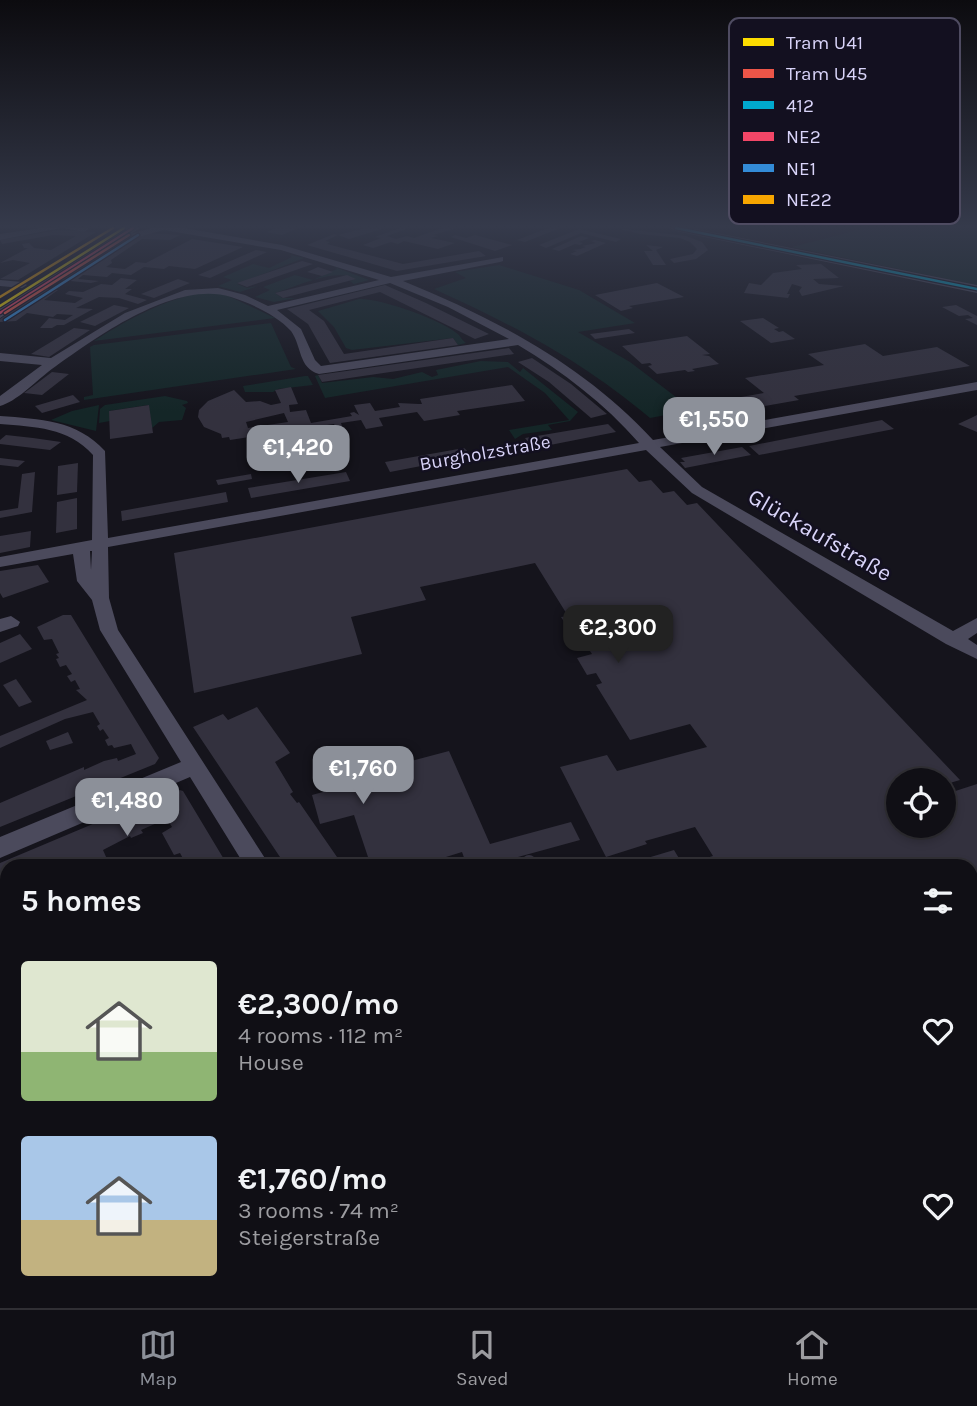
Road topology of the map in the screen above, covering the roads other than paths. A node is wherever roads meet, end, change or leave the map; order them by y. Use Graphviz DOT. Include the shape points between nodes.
graph roads {
  1 [pos="32,289"];
  2 [pos="353,289"];
  3 [pos="411,289"];
  4 [pos="268,309"];
  5 [pos="0,313"];
  6 [pos="519,341"];
  7 [pos="0,357"];
  8 [pos="52,362"];
  9 [pos="977,386"];
  10 [pos="0,402"];
  11 [pos="0,420"];
  12 [pos="650,445"];
  13 [pos="100,544"];
  14 [pos="81,548"];
  15 [pos="0,562"];
  16 [pos="100,598"];
  17 [pos="977,624"];
  18 [pos="953,640"];
  19 [pos="977,653"];
  20 [pos="196,765"];
  21 [pos="0,848"];
  22 [pos="254,859"];
  1 -- 5 [label="main road"];
  2 -- 4 [label="street"];
  3 -- 6 [label="street, Glückaufstraße"];
  4 -- 6 [label="street" via="289,323 319,370"];
  4 -- 8 [label="street" via="223,292 187,293 113,323"];
  6 -- 12 [label="street, Glückaufstraße" via="602,397"];
  7 -- 8 [label="street"];
  8 -- 10 [label="street"];
  9 -- 12 [label="street, Burgholzstraße"];
  11 -- 13 [label="street" via="72,430 88,439 100,454"];
  12 -- 13 [label="street, Burgholzstraße"];
  12 -- 18 [label="street, Glückaufstraße" via="697,490"];
  13 -- 14 [label="street, Burgholzstraße"];
  13 -- 16 [label="street"];
  14 -- 15 [label="street, Burgholzstraße"];
  14 -- 16 [label="street" via="83,579"];
  16 -- 20 [label="street" via="109,631"];
  17 -- 18 [label="street"];
  18 -- 19 [label="street, Glückaufstraße"];
  20 -- 21 [label="street"];
  20 -- 22 [label="street"];
}
